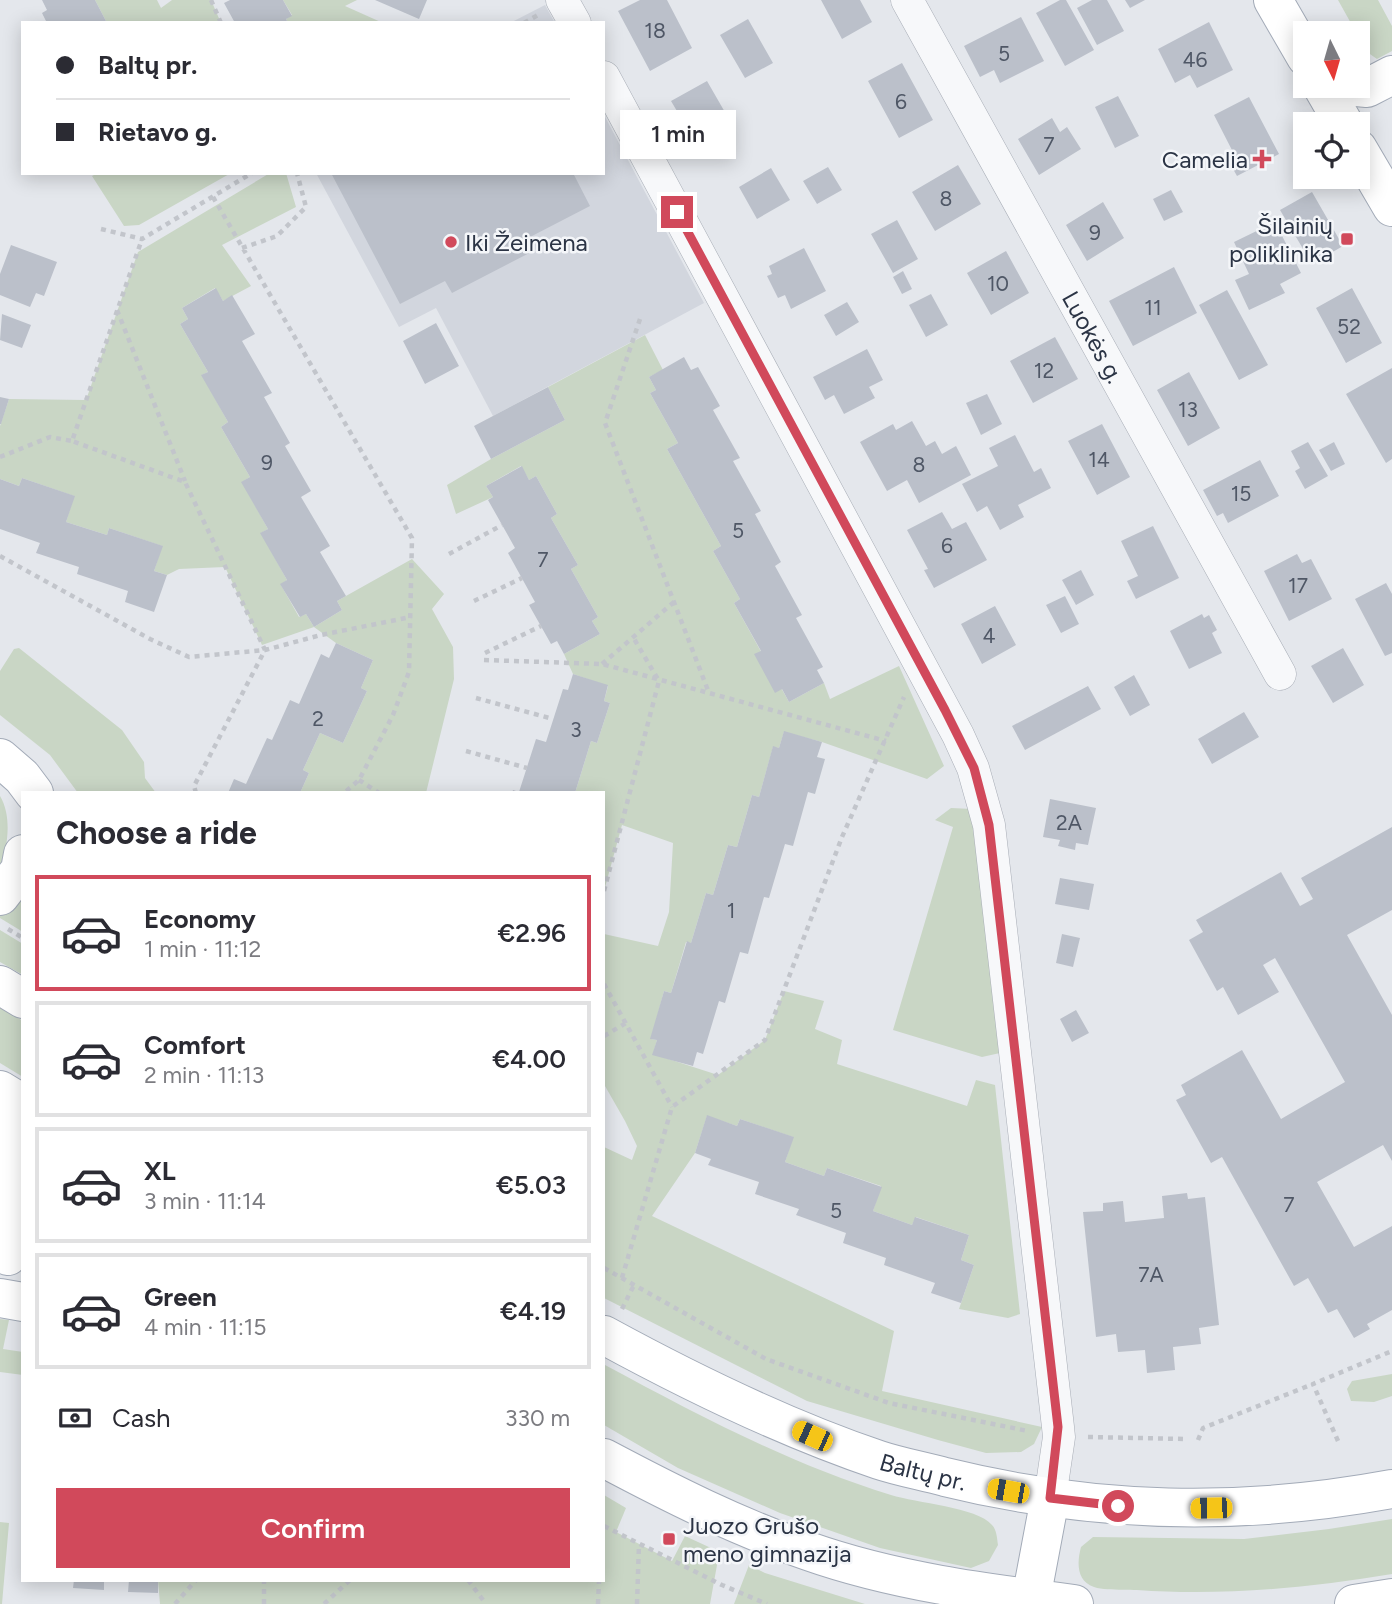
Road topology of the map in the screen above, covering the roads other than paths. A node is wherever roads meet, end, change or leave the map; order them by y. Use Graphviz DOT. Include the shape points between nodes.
graph roads {
  1 [pos="562,0"];
  2 [pos="907,0"];
  3 [pos="1273,0"];
  4 [pos="574,21"];
  5 [pos="1293,35"];
  6 [pos="1392,75"];
  7 [pos="605,79"];
  8 [pos="1370,86"];
  9 [pos="1370,169"];
  10 [pos="1392,207"];
  11 [pos="1280,674"];
  12 [pos="21,865"];
  13 [pos="1,910"];
  14 [pos="0,985"];
  15 [pos="21,998"];
  16 [pos="0,1090"];
  17 [pos="21,1103"];
  18 [pos="0,1119"];
  19 [pos="10,1253"];
  20 [pos="0,1298"];
  21 [pos="21,1302"];
  22 [pos="605,1336"];
  23 [pos="605,1458"];
  24 [pos="1392,1489"];
  25 [pos="1050,1498"];
  26 [pos="1392,1598"];
  27 [pos="1031,1599"];
  28 [pos="1074,1604"];
  29 [pos="1354,1604"];
  1 -- 4 [label="street"];
  2 -- 11 [label="street, Luokės g."];
  3 -- 5 [label="main road"];
  6 -- 8 [label="main road"];
  7 -- 25 [label="street" via="974,768 989,825 1059,1437"];
  9 -- 10 [label="main road"];
  12 -- 13 [label="main road"];
  14 -- 15 [label="main road"];
  16 -- 17 [label="main road"];
  18 -- 19 [label="main road" via="10,1136 19,1181"];
  20 -- 21 [label="main road"];
  22 -- 25 [label="main road, Baltų pr." via="812,1436 881,1461"];
  23 -- 27 [label="main road" via="745,1528 810,1552 881,1572"];
  24 -- 25 [label="main road, Baltų pr." via="1328,1501 1240,1508 1118,1506"];
  25 -- 27 [label="main road"];
  26 -- 29 [label="main road"];
  27 -- 28 [label="main road"];
}
